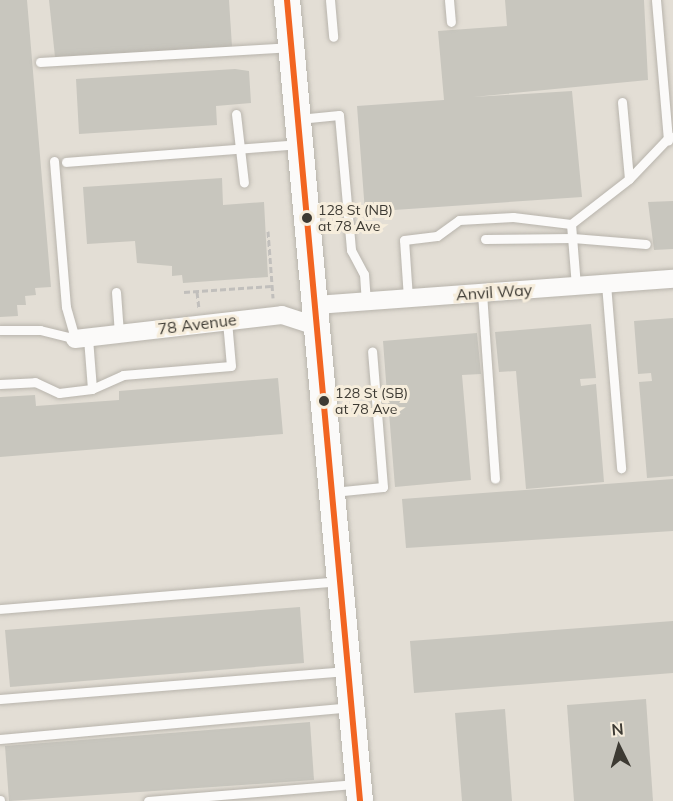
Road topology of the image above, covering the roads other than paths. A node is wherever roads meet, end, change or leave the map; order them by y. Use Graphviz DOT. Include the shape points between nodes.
graph roads {
  1 [pos="287,0"];
  2 [pos="330,0"];
  3 [pos="449,0"];
  4 [pos="657,0"];
  5 [pos="451,22"];
  6 [pos="333,37"];
  7 [pos="292,47"];
  8 [pos="40,62"];
  9 [pos="622,102"];
  10 [pos="236,114"];
  11 [pos="300,132"];
  12 [pos="670,135"];
  13 [pos="240,149"];
  14 [pos="54,161"];
  15 [pos="66,162"];
  16 [pos="628,179"];
  17 [pos="244,183"];
  18 [pos="572,224"];
  19 [pos="573,238"];
  20 [pos="485,239"];
  21 [pos="646,244"];
  22 [pos="673,279"];
  23 [pos="606,284"];
  24 [pos="576,286"];
  25 [pos="116,292"];
  26 [pos="482,293"];
  27 [pos="408,298"];
  28 [pos="366,301"];
  29 [pos="317,316"];
  30 [pos="227,319"];
  31 [pos="0,330"];
  32 [pos="119,334"];
  33 [pos="82,338"];
  34 [pos="372,351"];
  35 [pos="0,384"];
  36 [pos="92,389"];
  37 [pos="621,468"];
  38 [pos="495,479"];
  39 [pos="333,492"];
  40 [pos="340,581"];
  41 [pos="0,609"];
  42 [pos="348,671"];
  43 [pos="0,699"];
  44 [pos="351,707"];
  45 [pos="0,739"];
  46 [pos="359,792"];
  47 [pos="147,801"];
  1 -- 7 [label="main road"];
  2 -- 6 [label="lane"];
  3 -- 5 [label="lane"];
  4 -- 12 [label="lane"];
  7 -- 8 [label="lane"];
  7 -- 11 [label="main road"];
  9 -- 16 [label="lane"];
  10 -- 13 [label="lane"];
  11 -- 13 [label="lane"];
  11 -- 28 [label="lane" via="339,115 351,250 364,274"];
  11 -- 29 [label="main road"];
  12 -- 16 [label="lane"];
  13 -- 15 [label="lane"];
  13 -- 17 [label="lane"];
  14 -- 33 [label="lane" via="66,307"];
  16 -- 18 [label="lane"];
  18 -- 19 [label="lane"];
  18 -- 27 [label="lane" via="513,217 459,220 437,236 404,240"];
  19 -- 20 [label="lane"];
  19 -- 21 [label="lane"];
  19 -- 24 [label="lane"];
  22 -- 23 [label="street, Anvil Way"];
  23 -- 24 [label="street, Anvil Way"];
  23 -- 37 [label="lane"];
  24 -- 26 [label="street, Anvil Way"];
  25 -- 32 [label="lane"];
  26 -- 27 [label="street, Anvil Way"];
  26 -- 38 [label="lane"];
  27 -- 28 [label="street, Anvil Way"];
  28 -- 29 [label="street, Anvil Way"];
  29 -- 30 [label="street, 78 Avenue"];
  29 -- 39 [label="main road"];
  30 -- 32 [label="street, 78 Avenue"];
  30 -- 36 [label="lane" via="231,366 123,375"];
  31 -- 33 [label="lane" via="40,330"];
  32 -- 33 [label="street, 78 Avenue"];
  33 -- 36 [label="lane"];
  34 -- 39 [label="lane" via="383,487"];
  35 -- 36 [label="lane" via="35,382 59,393"];
  39 -- 40 [label="main road"];
  40 -- 41 [label="lane"];
  40 -- 42 [label="main road"];
  42 -- 43 [label="lane"];
  42 -- 44 [label="main road"];
  44 -- 45 [label="lane"];
  44 -- 46 [label="main road"];
  46 -- 47 [label="lane"];
}
